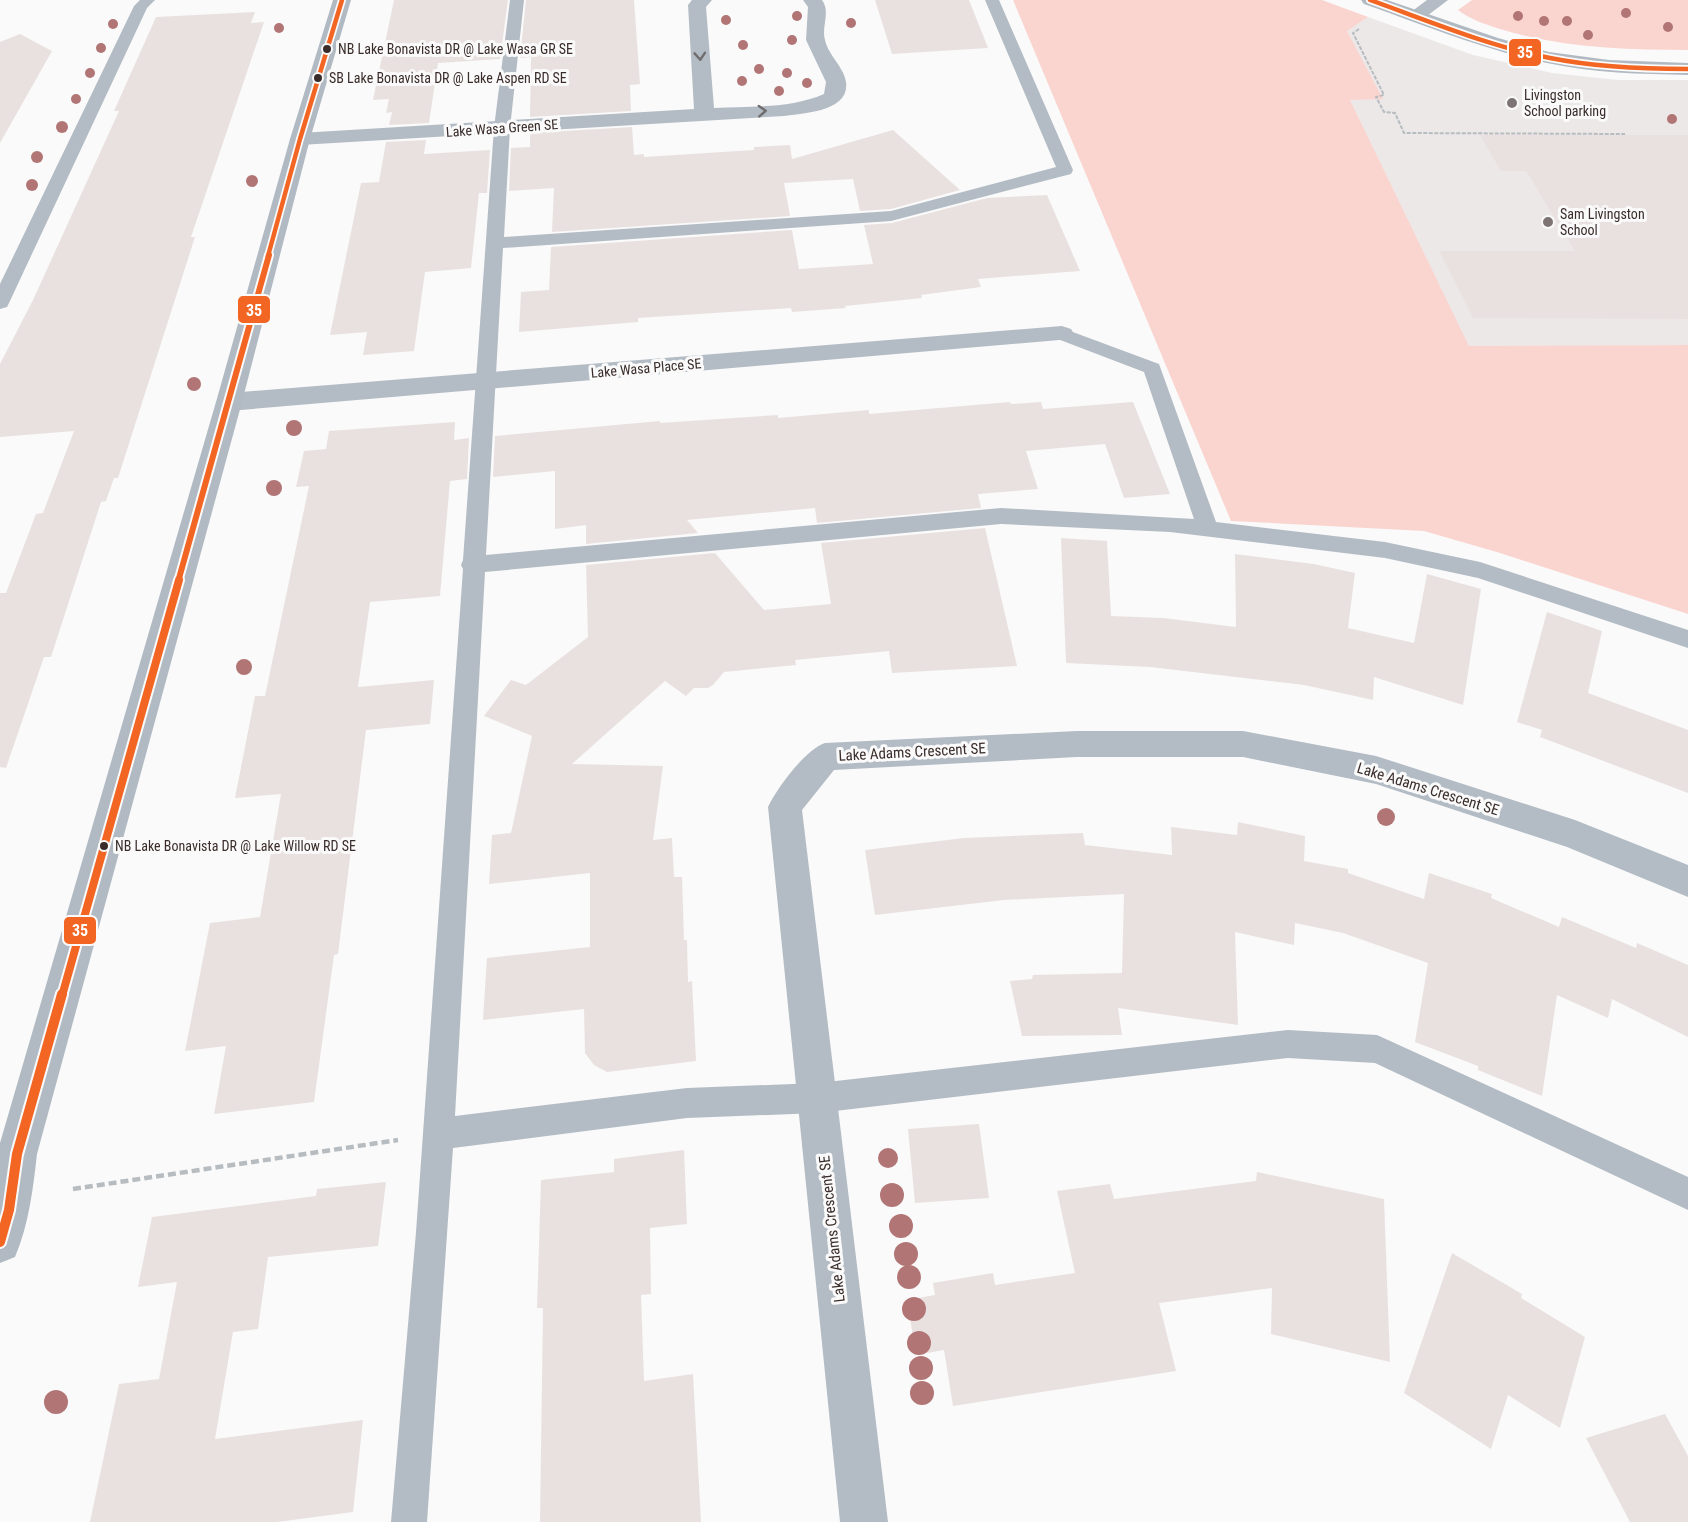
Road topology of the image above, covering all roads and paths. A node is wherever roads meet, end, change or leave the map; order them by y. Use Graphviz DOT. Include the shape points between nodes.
graph roads {
  1 [pos="148,0"];
  2 [pos="342,0"];
  3 [pos="517,0"];
  4 [pos="703,0"];
  5 [pos="812,0"];
  6 [pos="992,0"];
  7 [pos="1439,0"];
  8 [pos="1376,2"];
  9 [pos="1416,15"];
  10 [pos="1688,69"];
  11 [pos="704,114"];
  12 [pos="502,128"];
  13 [pos="1625,134"];
  14 [pos="300,139"];
  15 [pos="495,243"];
  16 [pos="0,303"];
  17 [pos="1062,334"];
  18 [pos="485,381"];
  19 [pos="229,402"];
  20 [pos="1208,529"];
  21 [pos="472,566"];
  22 [pos="1688,639"];
  23 [pos="1688,881"];
  24 [pos="818,1098"];
  25 [pos="437,1134"];
  26 [pos="9,1155"];
  27 [pos="73,1189"];
  28 [pos="1688,1194"];
  29 [pos="0,1242"];
  30 [pos="409,1522"];
  31 [pos="864,1522"];
  1 -- 16 [label="lane" via="141,6"];
  2 -- 14 [label="street"];
  3 -- 12 [label="lane"];
  4 -- 11 [label="street, one-way" via="697,5"];
  11 -- 5 [label="street, Lake Wasa Green SE, one-way" via="784,110 813,106 833,97 836,82 815,40 817,6"];
  6 -- 15 [label="lane" via="1065,170 891,216"];
  7 -- 9 [label="street"];
  8 -- 9 [label="street"];
  8 -- 13 [label="path" via="1365,14 1376,18 1353,33 1384,96 1376,97 1384,112 1395,113 1404,133"];
  9 -- 10 [label="street" via="1534,55"];
  11 -- 12 [label="street, Lake Wasa Green SE"];
  12 -- 14 [label="street, Lake Wasa Green SE"];
  12 -- 15 [label="lane"];
  14 -- 19 [label="street"];
  15 -- 18 [label="lane"];
  17 -- 18 [label="street, Lake Wasa Place SE"];
  17 -- 20 [label="lane" via="1152,368"];
  18 -- 19 [label="street, Lake Wasa Place SE"];
  18 -- 21 [label="lane"];
  19 -- 26 [label="street"];
  20 -- 21 [label="lane" via="1001,516"];
  20 -- 22 [label="lane" via="1385,550 1480,570"];
  21 -- 25 [label="lane"];
  23 -- 24 [label="street, Lake Adams Crescent SE" via="1575,836 1376,770 1243,744 1077,744 825,757 785,807"];
  24 -- 25 [label="lane" via="687,1103"];
  24 -- 28 [label="lane" via="1288,1044 1377,1049"];
  24 -- 31 [label="street, Lake Adams Crescent SE"];
  25 -- 27 [label="path"];
  25 -- 30 [label="lane"];
  26 -- 29 [label="street" via="9,1210"];
}
